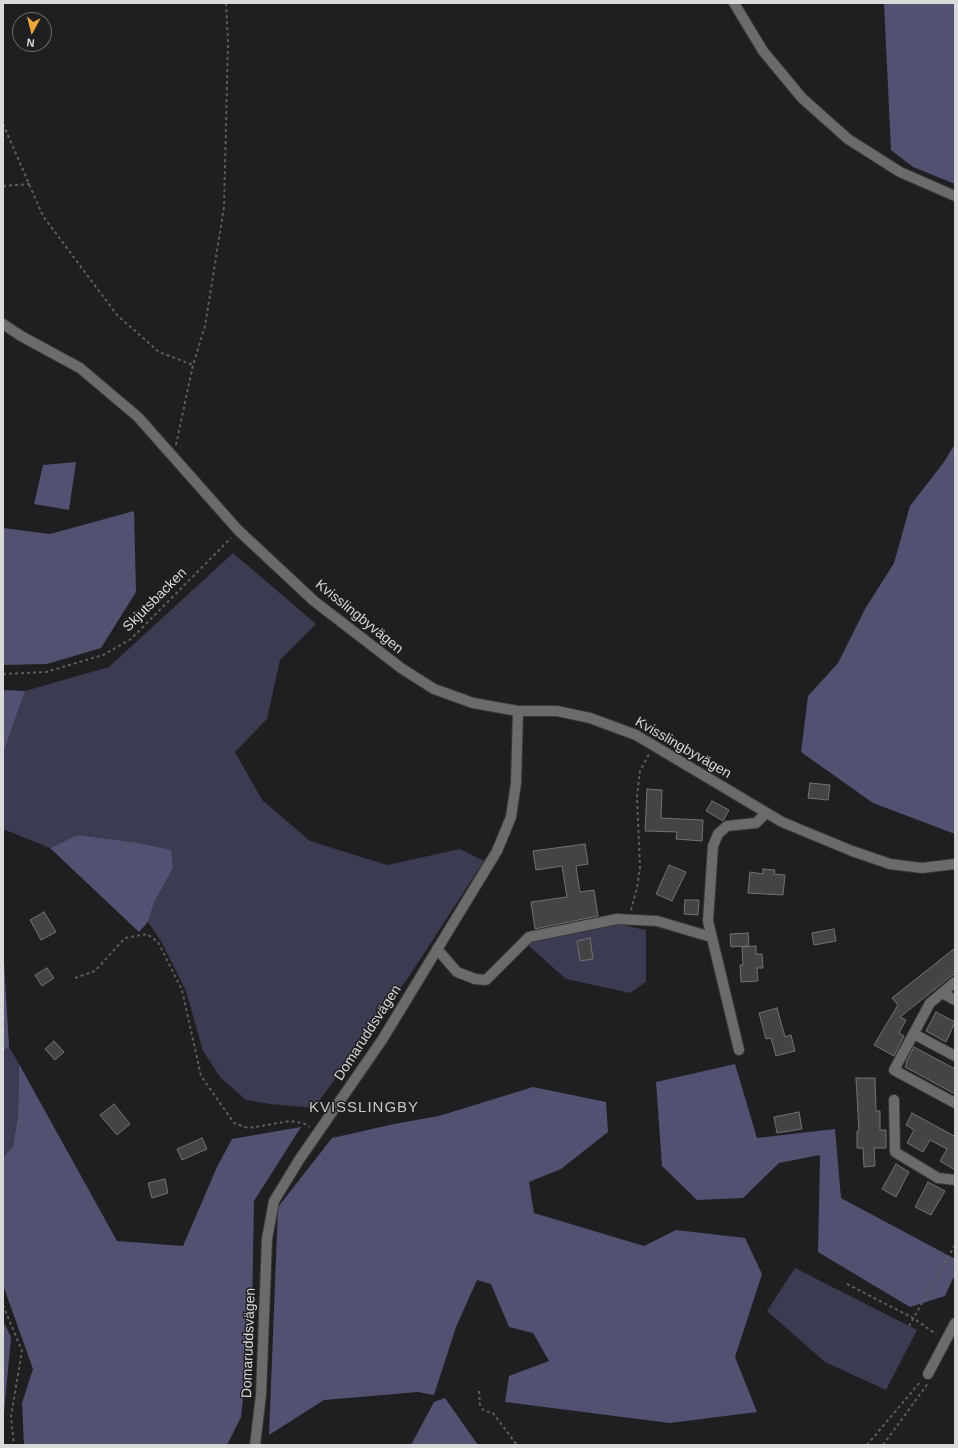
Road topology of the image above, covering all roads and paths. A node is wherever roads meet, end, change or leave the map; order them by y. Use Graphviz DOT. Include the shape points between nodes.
graph roads {
  1 [pos="226,3"];
  2 [pos="734,3"];
  3 [pos="3,124"];
  4 [pos="30,184"];
  5 [pos="3,186"];
  6 [pos="955,196"];
  7 [pos="3,324"];
  8 [pos="193,365"];
  9 [pos="171,454"];
  10 [pos="238,530"];
  11 [pos="3,674"];
  12 [pos="518,711"];
  13 [pos="654,746"];
  14 [pos="766,813"];
  15 [pos="955,864"];
  16 [pos="628,920"];
  17 [pos="711,937"];
  18 [pos="437,950"];
  19 [pos="75,978"];
  20 [pos="955,982"];
  21 [pos="942,993"];
  22 [pos="955,1000"];
  23 [pos="914,1034"];
  24 [pos="739,1050"];
  25 [pos="955,1056"];
  26 [pos="894,1100"];
  27 [pos="955,1103"];
  28 [pos="319,1132"];
  29 [pos="955,1180"];
  30 [pos="955,1245"];
  31 [pos="847,1284"];
  32 [pos="3,1304"];
  33 [pos="913,1318"];
  34 [pos="955,1323"];
  35 [pos="909,1326"];
  36 [pos="946,1340"];
  37 [pos="928,1374"];
  38 [pos="479,1391"];
  39 [pos="14,1445"];
  40 [pos="256,1445"];
  41 [pos="516,1445"];
  42 [pos="867,1445"];
  43 [pos="883,1445"];
  1 -- 8 [label="path" via="228,43 224,207 205,326"];
  2 -- 6 [label="street" via="763,51 802,98 848,139 900,172"];
  3 -- 4 [label="path"];
  4 -- 5 [label="path"];
  4 -- 8 [label="path" via="43,216 117,315 159,352"];
  7 -- 9 [label="street, Kvisslingbyvägen" via="80,368 138,417"];
  8 -- 9 [label="path" via="177,443"];
  9 -- 10 [label="street, Kvisslingbyvägen"];
  10 -- 11 [label="path, Skjutsbacken" via="131,639 103,655 46,672"];
  10 -- 12 [label="street, Kvisslingbyvägen" via="314,601 400,668 440,691 473,703"];
  12 -- 13 [label="street, Kvisslingbyvägen" via="557,711 590,718 636,735"];
  12 -- 18 [label="street, Domaruddsvägen" via="516,783 511,817 497,851"];
  13 -- 14 [label="street, Kvisslingbyvägen"];
  13 -- 16 [label="path" via="640,771 637,796 640,867"];
  14 -- 15 [label="street, Kvisslingbyvägen" via="852,851 890,864 922,868"];
  14 -- 17 [label="street" via="756,823 727,826 715,840 708,921"];
  16 -- 17 [label="street" via="657,922"];
  16 -- 18 [label="street" via="617,919 529,937 486,980 475,980 457,972"];
  17 -- 24 [label="street"];
  18 -- 28 [label="street, Domaruddsvägen" via="382,1040"];
  19 -- 28 [label="path" via="95,971 125,938 147,934 158,942 182,990 202,1076 234,1124 248,1128 290,1121 303,1123"];
  20 -- 21 [label="street"];
  21 -- 22 [label="street"];
  21 -- 23 [label="street" via="930,1003"];
  23 -- 25 [label="street"];
  23 -- 27 [label="street" via="894,1070"];
  26 -- 29 [label="street" via="895,1152 938,1178"];
  28 -- 40 [label="street, Domaruddsvägen" via="274,1201 267,1239 261,1395"];
  30 -- 33 [label="path"];
  31 -- 33 [label="path"];
  32 -- 39 [label="path" via="22,1350 11,1416"];
  33 -- 35 [label="path"];
  33 -- 36 [label="path"];
  34 -- 36 [label="street"];
  36 -- 37 [label="street"];
  37 -- 42 [label="path"];
  37 -- 43 [label="path" via="926,1386"];
  38 -- 41 [label="path" via="480,1405 484,1411 493,1413"];
}
